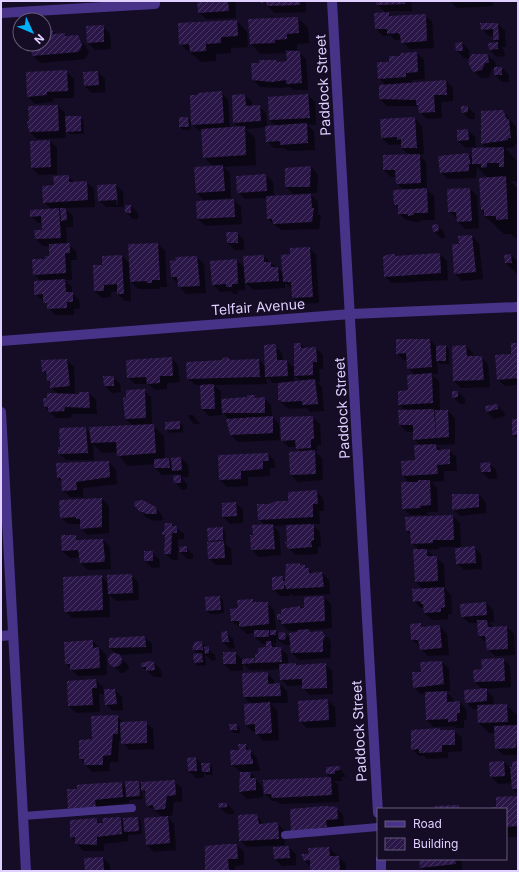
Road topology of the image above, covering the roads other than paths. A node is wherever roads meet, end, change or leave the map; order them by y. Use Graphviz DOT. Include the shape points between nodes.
graph roads {
  1 [pos="332,1"];
  2 [pos="155,2"];
  3 [pos="1,13"];
  4 [pos="518,307"];
  5 [pos="351,314"];
  6 [pos="1,341"];
  7 [pos="1,412"];
  8 [pos="13,635"];
  9 [pos="1,636"];
  10 [pos="132,808"];
  11 [pos="378,808"];
  12 [pos="23,816"];
  13 [pos="377,827"];
  14 [pos="285,834"];
  15 [pos="380,860"];
  16 [pos="26,871"];
  17 [pos="381,871"];
  1 -- 5 [label="street, Paddock Street"];
  2 -- 3 [label="street"];
  4 -- 5 [label="street, Telfair Avenue"];
  5 -- 6 [label="street, Telfair Avenue"];
  5 -- 11 [label="street, Paddock Street"];
  7 -- 8 [label="street"];
  8 -- 9 [label="street"];
  8 -- 12 [label="street"];
  10 -- 12 [label="lane"];
  12 -- 16 [label="street"];
  13 -- 14 [label="lane"];
  15 -- 17 [label="street"];
}
